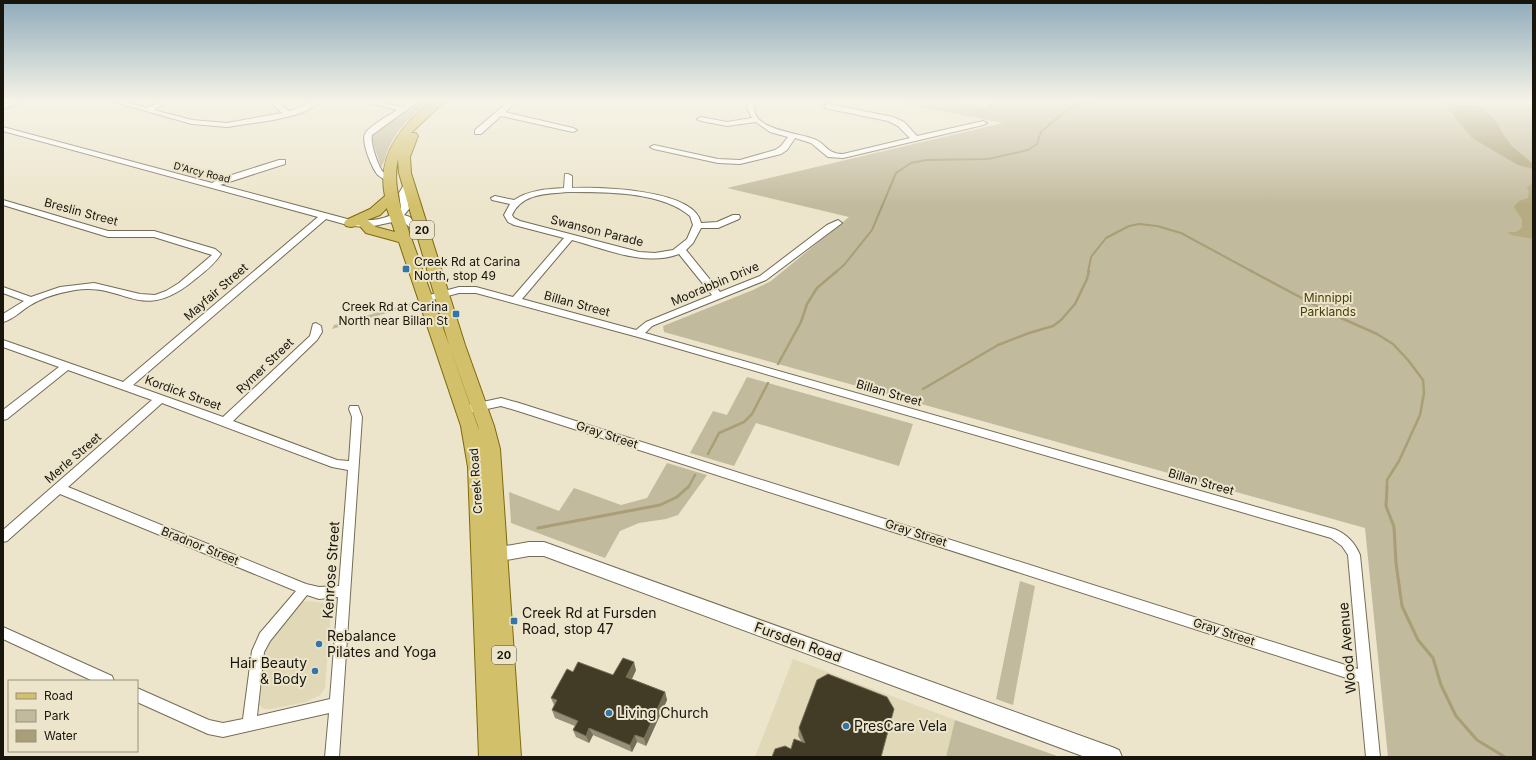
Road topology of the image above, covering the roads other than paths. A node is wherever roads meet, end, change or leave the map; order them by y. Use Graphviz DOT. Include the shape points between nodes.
graph roads {
  1 [pos="27,135"];
  2 [pos="368,135"];
  3 [pos="402,135"];
  4 [pos="414,135"];
  5 [pos="912,135"];
  6 [pos="931,135"];
  7 [pos="793,136"];
  8 [pos="916,139"];
  9 [pos="654,147"];
  10 [pos="282,162"];
  11 [pos="384,174"];
  12 [pos="568,176"];
  13 [pos="408,185"];
  14 [pos="212,186"];
  15 [pos="568,190"];
  16 [pos="390,197"];
  17 [pos="495,198"];
  18 [pos="3,202"];
  19 [pos="515,203"];
  20 [pos="324,216"];
  21 [pos="736,217"];
  22 [pos="397,218"];
  23 [pos="351,223"];
  24 [pos="838,223"];
  25 [pos="364,224"];
  26 [pos="698,226"];
  27 [pos="422,230"];
  28 [pos="570,237"];
  29 [pos="404,239"];
  30 [pos="681,250"];
  31 [pos="3,290"];
  32 [pos="441,294"];
  33 [pos="719,297"];
  34 [pos="425,299"];
  35 [pos="30,300"];
  36 [pos="515,301"];
  37 [pos="3,319"];
  38 [pos="316,326"];
  39 [pos="638,334"];
  40 [pos="3,343"];
  41 [pos="68,365"];
  42 [pos="124,386"];
  43 [pos="160,399"];
  44 [pos="354,409"];
  45 [pos="472,409"];
  46 [pos="3,416"];
  47 [pos="225,422"];
  48 [pos="354,465"];
  49 [pos="58,488"];
  50 [pos="3,537"];
  51 [pos="1344,540"];
  52 [pos="489,556"];
  53 [pos="306,589"];
  54 [pos="345,591"];
  55 [pos="3,633"];
  56 [pos="1366,678"];
  57 [pos="105,680"];
  58 [pos="138,694"];
  59 [pos="336,705"];
  60 [pos="249,724"];
  61 [pos="332,757"];
  62 [pos="490,757"];
  63 [pos="510,757"];
  64 [pos="1112,757"];
  65 [pos="1372,757"];
  1 -- 14 [label="street, D'Arcy Road"];
  2 -- 11 [label="street, Creek Road" via="368,142"];
  3 -- 11 [label="main road, Creek Road / 20"];
  4 -- 13 [label="main road, Creek Road / 20" via="405,152"];
  5 -- 8 [label="street"];
  6 -- 8 [label="street"];
  7 -- 8 [label="street" via="820,144 831,155 843,156"];
  7 -- 9 [label="street" via="778,152 740,162 718,161"];
  10 -- 14 [label="street" via="222,180"];
  11 -- 16 [label="main road, Creek Road / 20"];
  12 -- 15 [label="street"];
  13 -- 22 [label="street, Creek Road" via="403,193 405,209"];
  13 -- 27 [label="main road, Creek Road / 20"];
  14 -- 20 [label="street, D'Arcy Road"];
  15 -- 19 [label="street" via="530,196"];
  15 -- 26 [label="street" via="618,191 664,200 690,211"];
  16 -- 22 [label="main road, Creek Road / 20"];
  16 -- 23 [label="main road" via="375,212"];
  17 -- 19 [label="street"];
  18 -- 35 [label="street, Breslin Street" via="108,234 154,234 217,254 163,297 133,297 89,286 54,291"];
  19 -- 28 [label="street, Swanson Parade" via="508,215 511,220"];
  20 -- 23 [label="street, D'Arcy Road"];
  20 -- 42 [label="street, Mayfair Street"];
  21 -- 26 [label="street" via="718,225"];
  22 -- 25 [label="street, D'Arcy Road"];
  22 -- 27 [label="street" via="406,218 412,227"];
  22 -- 29 [label="main road, Creek Road / 20"];
  23 -- 25 [label="street, D'Arcy Road"];
  24 -- 33 [label="street, Moorabbin Drive" via="763,278"];
  25 -- 29 [label="main road" via="371,230"];
  26 -- 30 [label="street" via="690,243"];
  27 -- 32 [label="main road, Creek Road / 20"];
  28 -- 30 [label="street, Swanson Parade" via="639,255 665,255"];
  28 -- 36 [label="street"];
  29 -- 34 [label="main road, Creek Road / 20"];
  30 -- 33 [label="street"];
  31 -- 35 [label="street"];
  32 -- 34 [label="street, Billan Street"];
  32 -- 36 [label="street, Billan Street" via="472,289"];
  32 -- 45 [label="main road, Creek Road / 20"];
  33 -- 39 [label="street, Moorabbin Drive" via="649,324"];
  34 -- 45 [label="main road, Creek Road / 20"];
  35 -- 37 [label="street"];
  36 -- 39 [label="street, Billan Street"];
  38 -- 47 [label="street, Rymer Street" via="314,338"];
  39 -- 51 [label="street, Billan Street" via="1334,534"];
  40 -- 41 [label="street, Kordick Street"];
  41 -- 42 [label="street, Kordick Street"];
  41 -- 46 [label="street"];
  42 -- 43 [label="street, Kordick Street"];
  43 -- 47 [label="street, Kordick Street"];
  43 -- 49 [label="street, Merle Street"];
  44 -- 48 [label="street, Kenrose Street" via="357,417"];
  45 -- 52 [label="main road, Creek Road / 20" via="486,426 491,449"];
  45 -- 56 [label="street, Gray Street" via="501,402 519,407"];
  47 -- 48 [label="street, Kordick Street" via="336,464"];
  48 -- 54 [label="street, Kenrose Street"];
  49 -- 50 [label="street, Merle Street"];
  49 -- 53 [label="street, Bradnor Street"];
  51 -- 56 [label="street, Wood Avenue" via="1354,555"];
  52 -- 62 [label="main road, Creek Road / 20"];
  52 -- 63 [label="main road, Creek Road / 20"];
  52 -- 64 [label="street, Fursden Road" via="529,549 549,550"];
  53 -- 54 [label="street, Bradnor Street" via="319,594"];
  53 -- 60 [label="street" via="265,637 258,651"];
  54 -- 59 [label="street, Kenrose Street"];
  55 -- 57 [label="street"];
  56 -- 65 [label="street, Wood Avenue"];
  58 -- 60 [label="street" via="208,727 223,730"];
  59 -- 60 [label="street"];
  59 -- 61 [label="street, Kenrose Street"];
}
